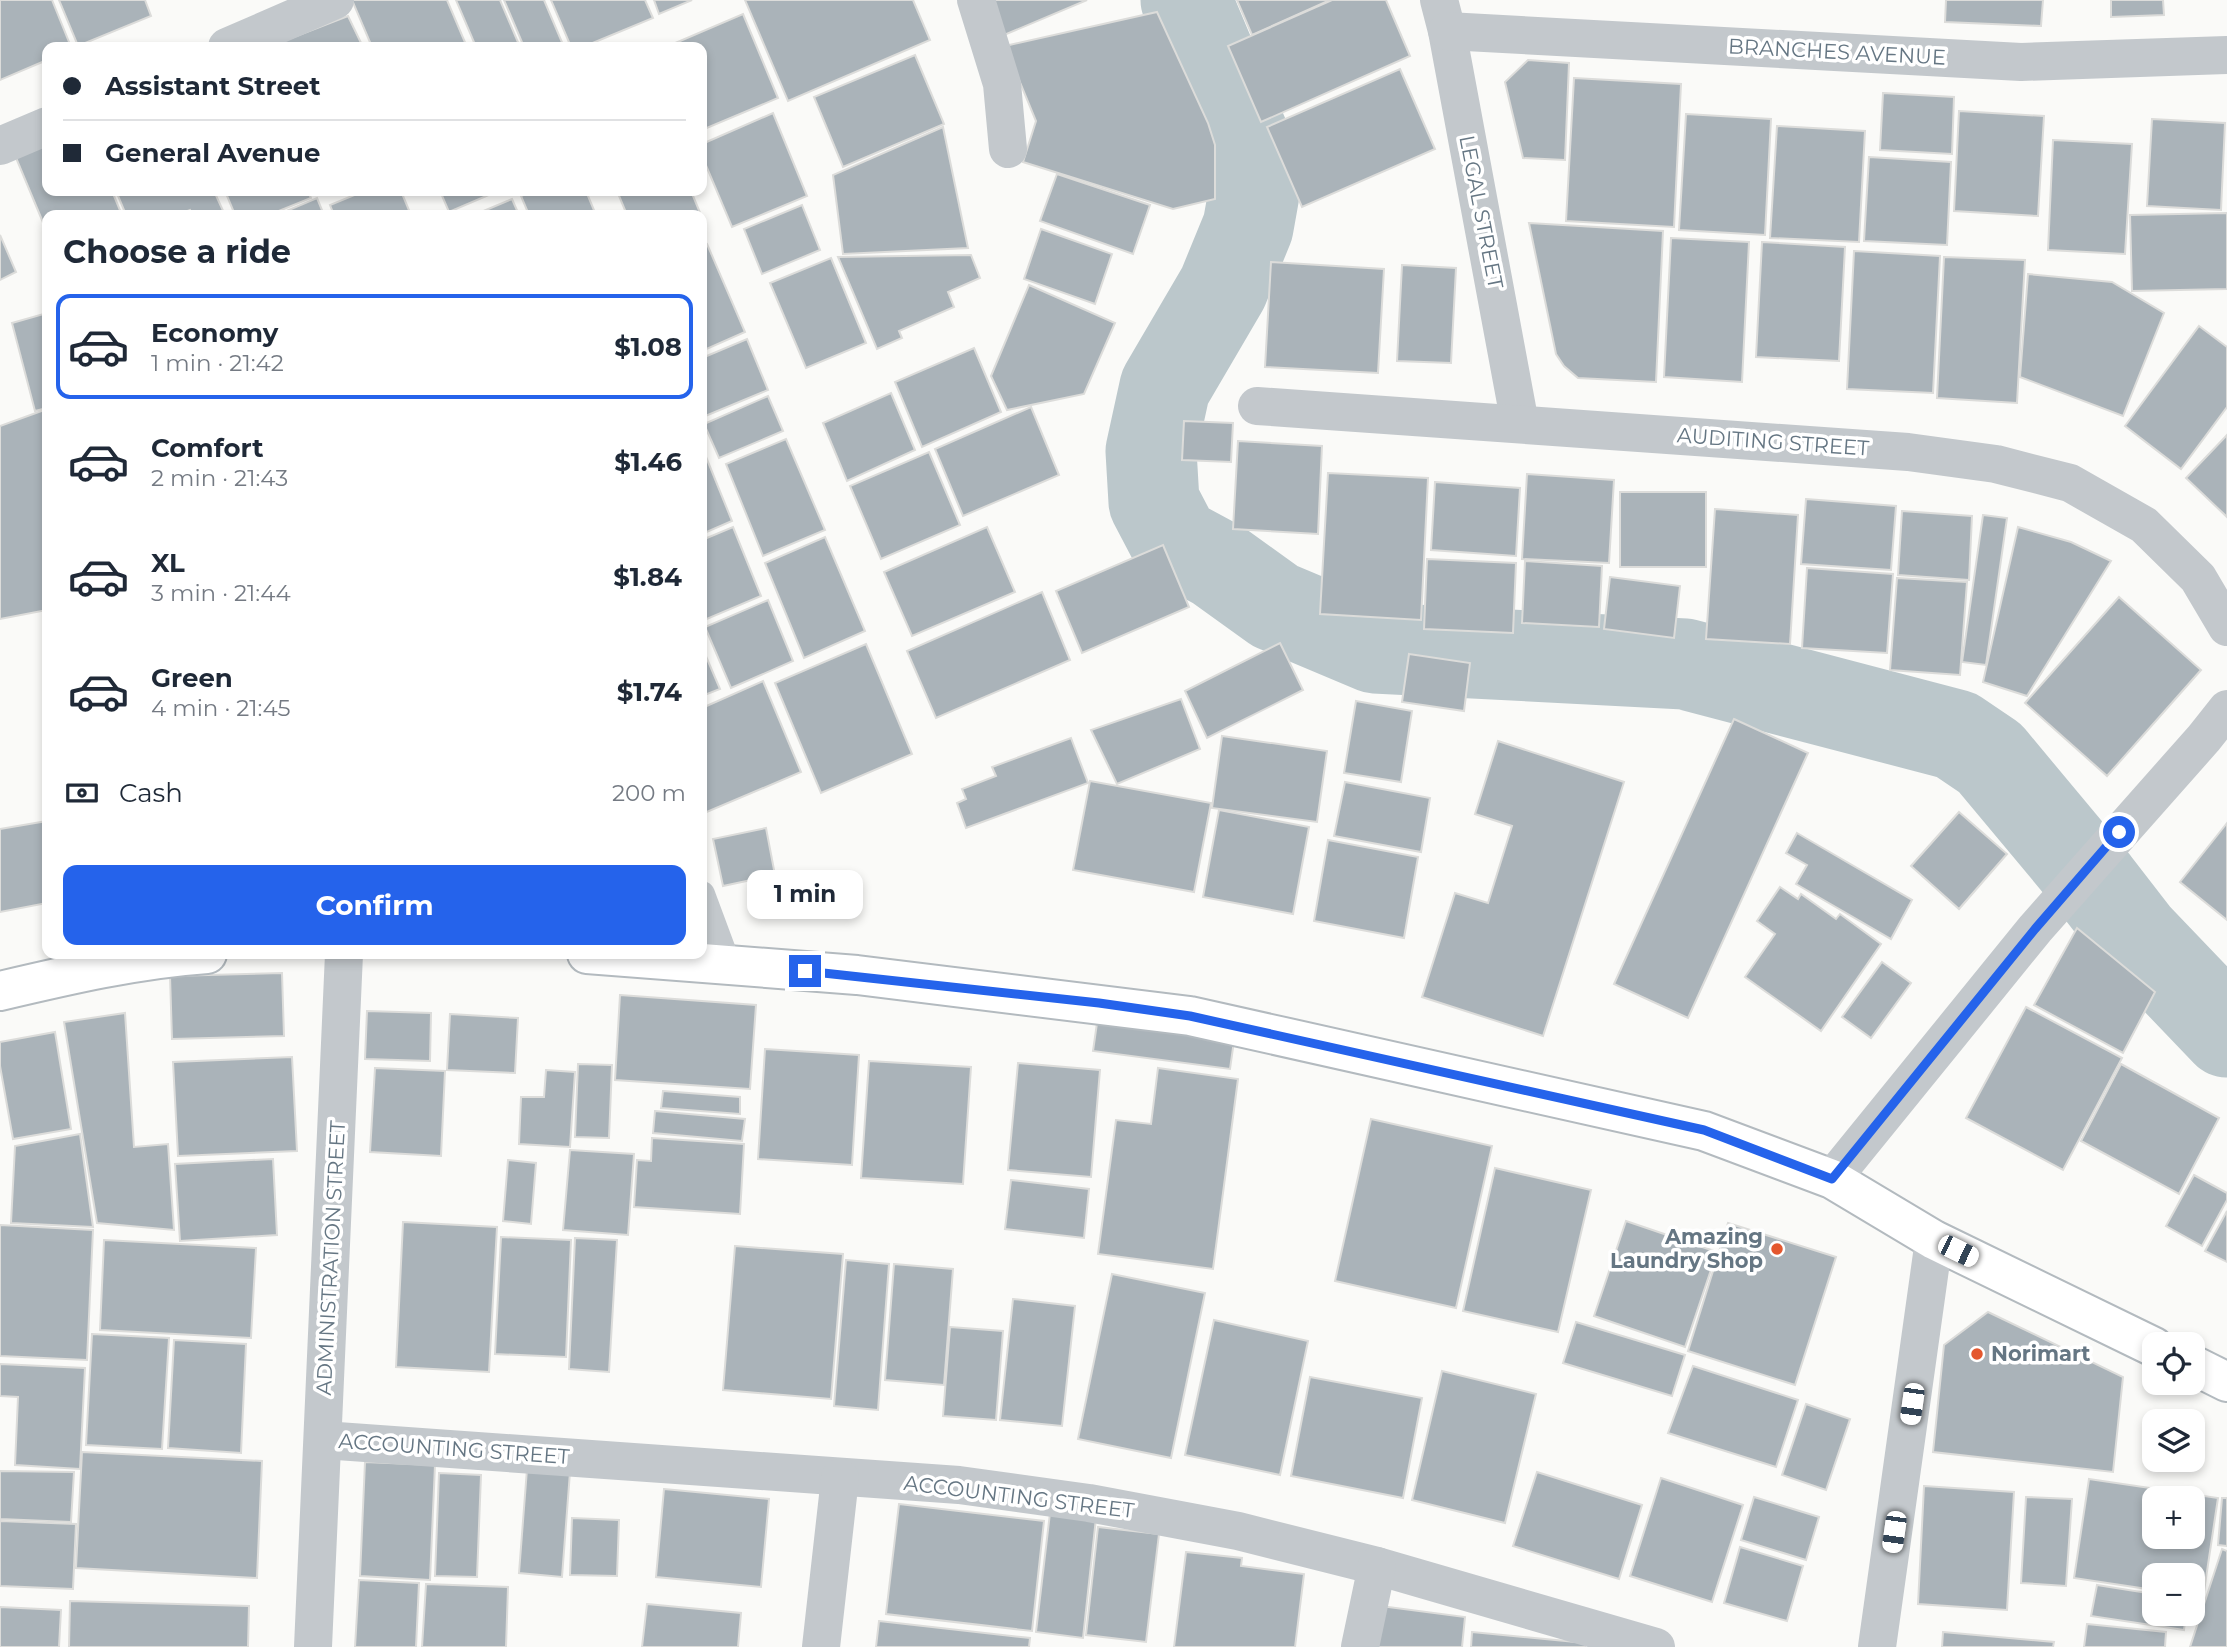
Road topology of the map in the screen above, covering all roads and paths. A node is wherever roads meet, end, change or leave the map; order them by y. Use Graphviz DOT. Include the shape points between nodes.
graph roads {
  1 [pos="335,0"];
  2 [pos="976,0"];
  3 [pos="1443,15"];
  4 [pos="238,42"];
  5 [pos="2227,55"];
  6 [pos="42,127"];
  7 [pos="0,146"];
  8 [pos="1008,149"];
  9 [pos="1256,406"];
  10 [pos="1520,424"];
  11 [pos="2227,627"];
  12 [pos="2227,709"];
  13 [pos="707,907"];
  14 [pos="160,959"];
  15 [pos="345,959"];
  16 [pos="658,959"];
  17 [pos="728,964"];
  18 [pos="0,991"];
  19 [pos="1832,1179"];
  20 [pos="1934,1240"];
  21 [pos="2142,1341"];
  22 [pos="2205,1371"];
  23 [pos="2227,1382"];
  24 [pos="323,1440"];
  25 [pos="840,1478"];
  26 [pos="1377,1566"];
  27 [pos="313,1647"];
  28 [pos="821,1647"];
  29 [pos="1360,1647"];
  30 [pos="1656,1647"];
  31 [pos="1877,1647"];
  1 -- 4 [label="street"];
  2 -- 8 [label="street" via="1002,84"];
  3 -- 5 [label="street, BRANCHES AVENUE" via="2021,62"];
  3 -- 10 [label="street, LEGAL STREET"];
  6 -- 7 [label="street"];
  9 -- 10 [label="street, AUDITING STREET"];
  10 -- 11 [label="street, AUDITING STREET" via="1908,452 1996,464 2070,483 2144,525 2198,578"];
  12 -- 19 [label="street" via="2035,929"];
  13 -- 17 [label="lane"];
  14 -- 18 [label="street"];
  15 -- 24 [label="street, ADMINISTRATION STREET"];
  16 -- 17 [label="street"];
  17 -- 19 [label="street" via="1190,1016 1704,1130"];
  19 -- 20 [label="street"];
  20 -- 21 [label="street"];
  20 -- 31 [label="street"];
  22 -- 23 [label="street"];
  24 -- 25 [label="street, ACCOUNTING STREET"];
  24 -- 27 [label="street, ADMINISTRATION STREET"];
  25 -- 26 [label="street, ACCOUNTING STREET" via="959,1485 1089,1503 1238,1531"];
  25 -- 28 [label="street"];
  26 -- 29 [label="street"];
  26 -- 30 [label="street, ACCOUNTING STREET"];
}
